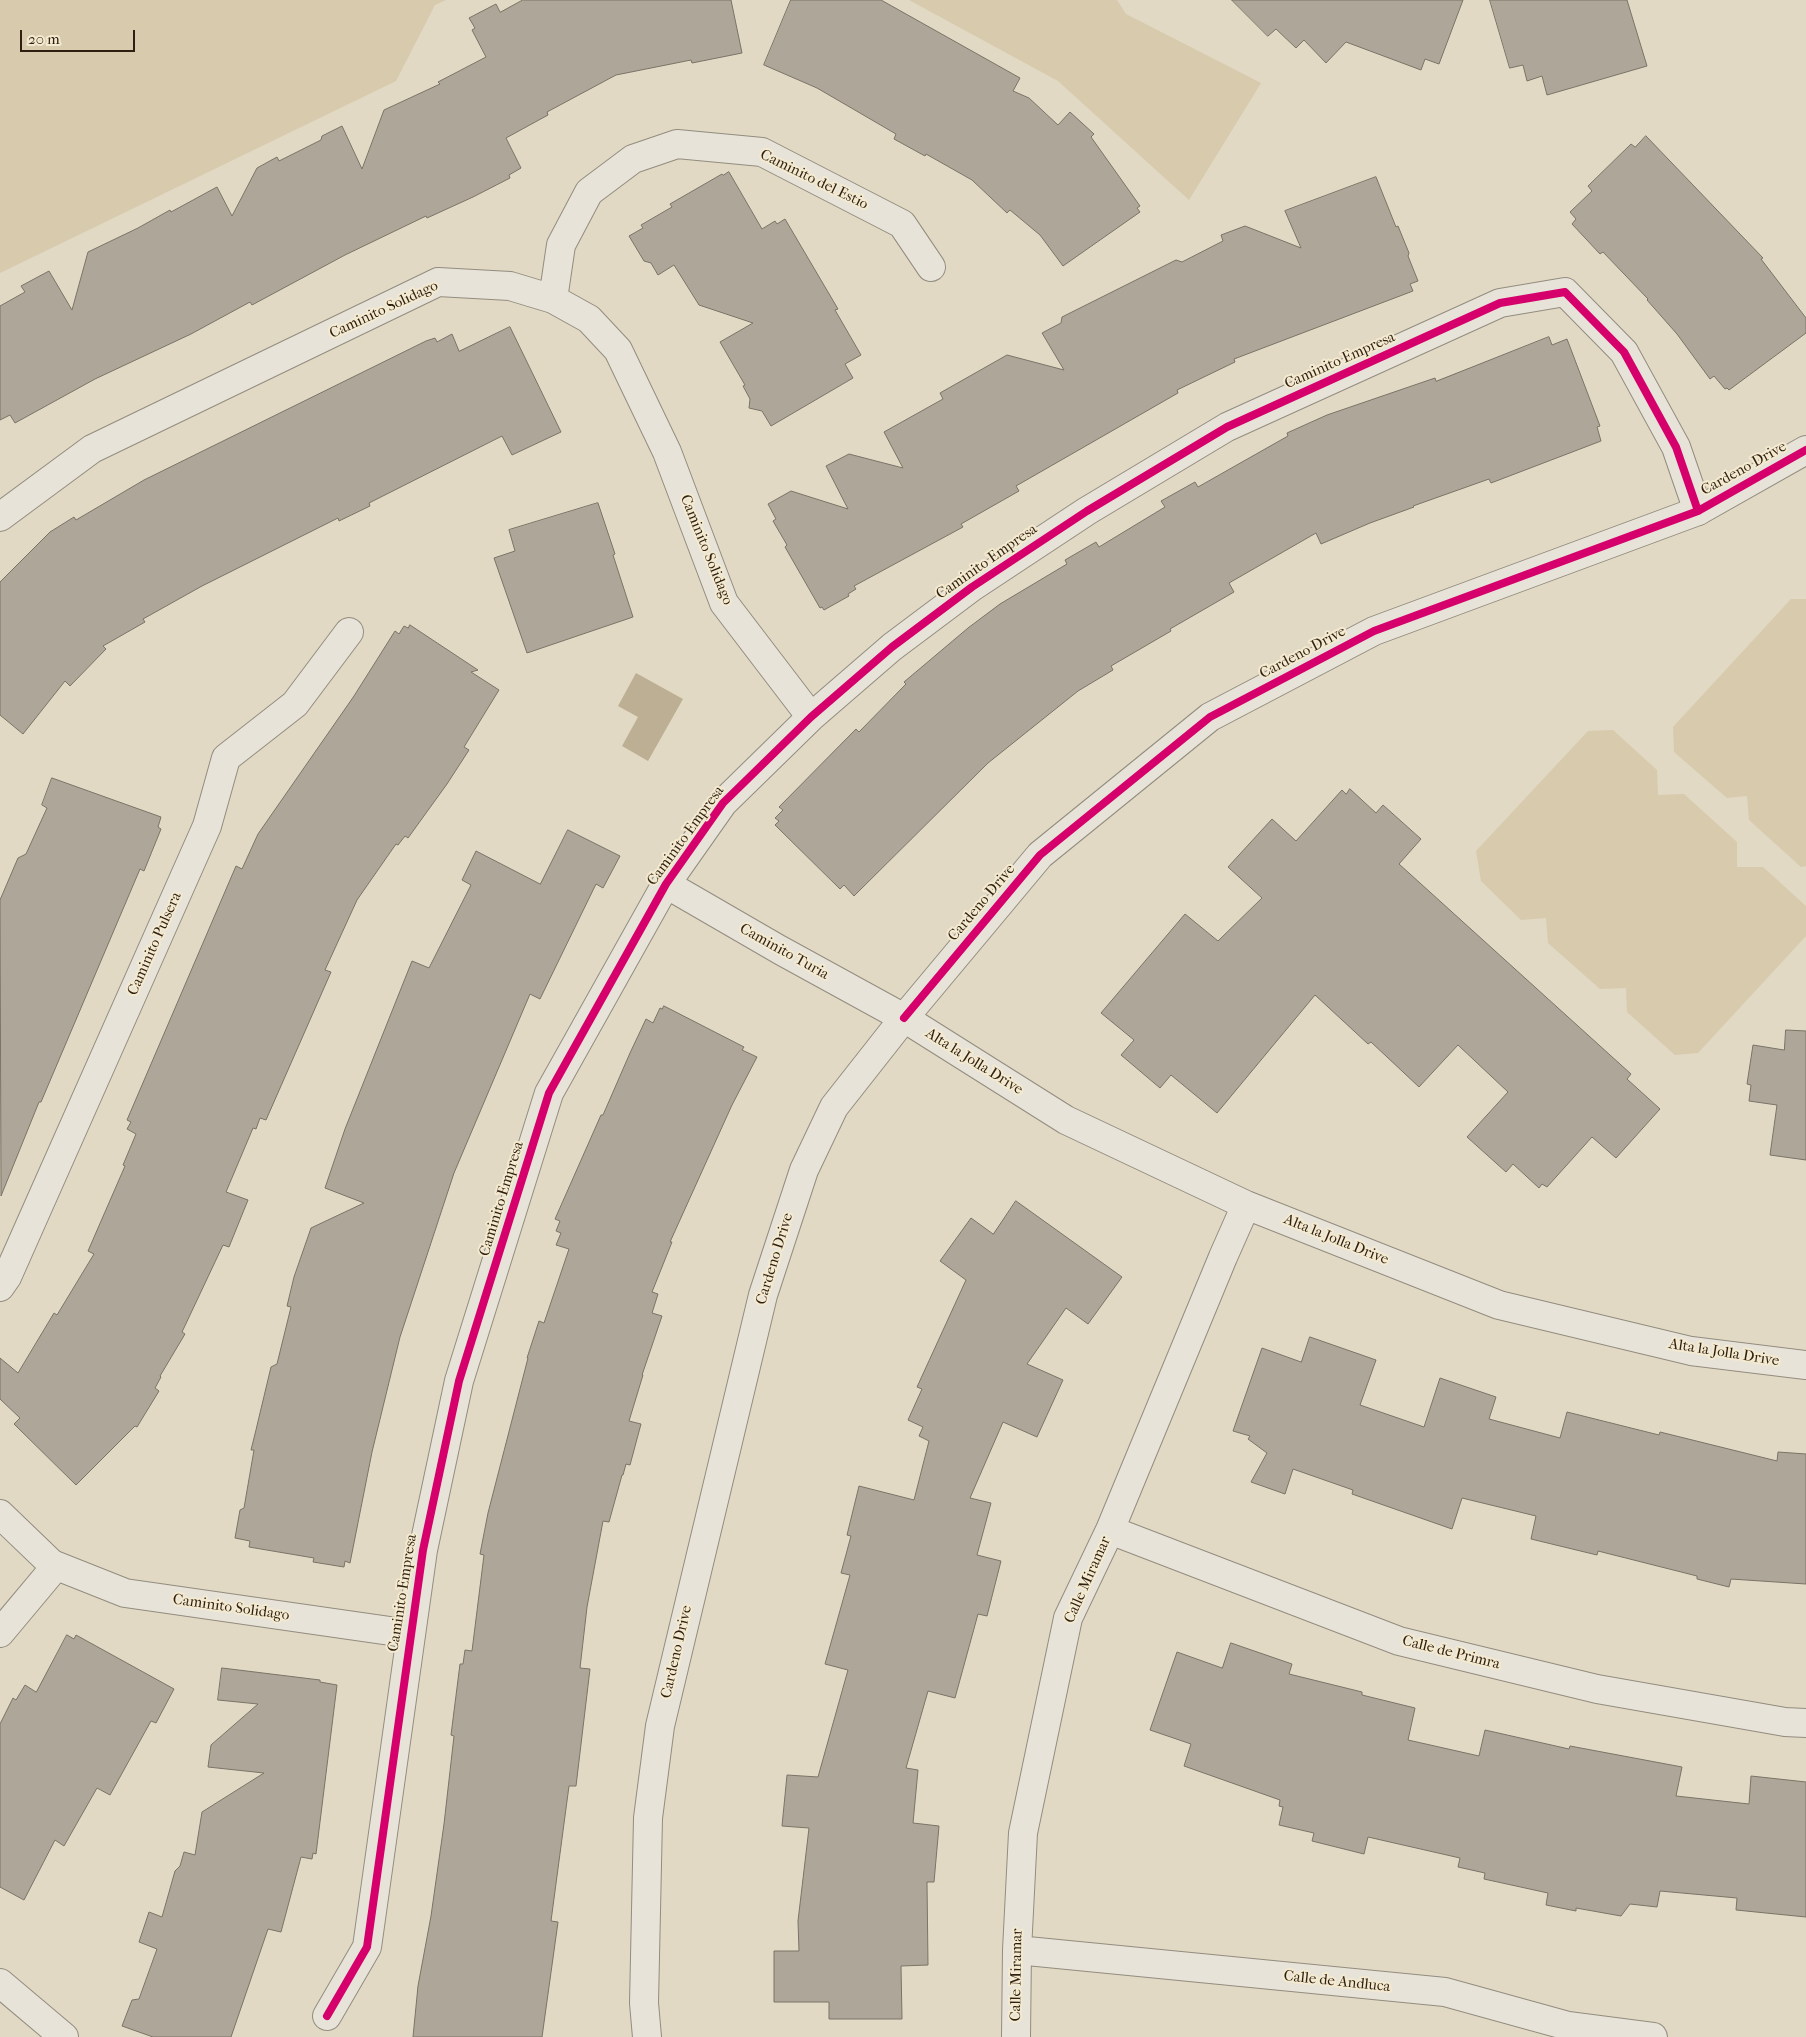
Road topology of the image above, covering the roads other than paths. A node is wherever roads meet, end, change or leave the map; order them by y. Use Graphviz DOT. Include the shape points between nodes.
graph roads {
  1 [pos="931,267"];
  2 [pos="553,299"];
  3 [pos="1806,450"];
  4 [pos="1698,511"];
  5 [pos="0,518"];
  6 [pos="349,632"];
  7 [pos="811,717"];
  8 [pos="666,884"];
  9 [pos="904,1018"];
  10 [pos="1246,1205"];
  11 [pos="0,1287"];
  12 [pos="1806,1365"];
  13 [pos="0,1514"];
  14 [pos="1110,1530"];
  15 [pos="56,1566"];
  16 [pos="0,1633"];
  17 [pos="411,1634"];
  18 [pos="1806,1723"];
  19 [pos="1017,1950"];
  20 [pos="0,1984"];
  21 [pos="327,2016"];
  22 [pos="64,2037"];
  23 [pos="647,2037"];
  24 [pos="1016,2037"];
  25 [pos="1653,2037"];
  1 -- 2 [label="street, Caminito del Estio" via="902,224 762,152 677,144 633,159 589,192 561,245"];
  2 -- 5 [label="street, Caminito Solidago" via="510,286 438,282 92,449"];
  2 -- 7 [label="street, Caminito Solidago" via="589,319 618,350 667,452 724,602"];
  3 -- 4 [label="street, Cardeno Drive"];
  4 -- 7 [label="street, Caminito Empresa" via="1676,447 1624,352 1565,292 1500,303 1227,427 1087,511 972,587 892,647"];
  4 -- 9 [label="street, Cardeno Drive" via="1374,631 1210,717 1040,855"];
  6 -- 11 [label="street, Caminito Pulsera" via="295,704 226,758 207,826"];
  7 -- 8 [label="street, Caminito Empresa" via="723,802"];
  8 -- 9 [label="street, Caminito Turia"];
  8 -- 17 [label="street, Caminito Empresa" via="549,1093 459,1381 423,1550"];
  9 -- 10 [label="street, Alta la Jolla Drive" via="1066,1120"];
  9 -- 23 [label="street, Cardeno Drive" via="834,1107 804,1170 763,1295 660,1726 648,1818 644,2003"];
  10 -- 12 [label="street, Alta la Jolla Drive" via="1499,1305 1691,1351"];
  10 -- 14 [label="street, Calle Miramar"];
  13 -- 15 [label="street, Caminito Solidago"];
  14 -- 18 [label="street, Calle de Primra" via="1400,1641 1597,1689"];
  14 -- 19 [label="street, Calle Miramar" via="1068,1618 1023,1833"];
  15 -- 16 [label="street"];
  15 -- 17 [label="street, Caminito Solidago" via="124,1593"];
  17 -- 21 [label="street, Caminito Empresa" via="367,1947"];
  19 -- 24 [label="street, Calle Miramar"];
  19 -- 25 [label="street, Calle de Andluca" via="1445,1992 1568,2026"];
  20 -- 22 [label="street"];
}
